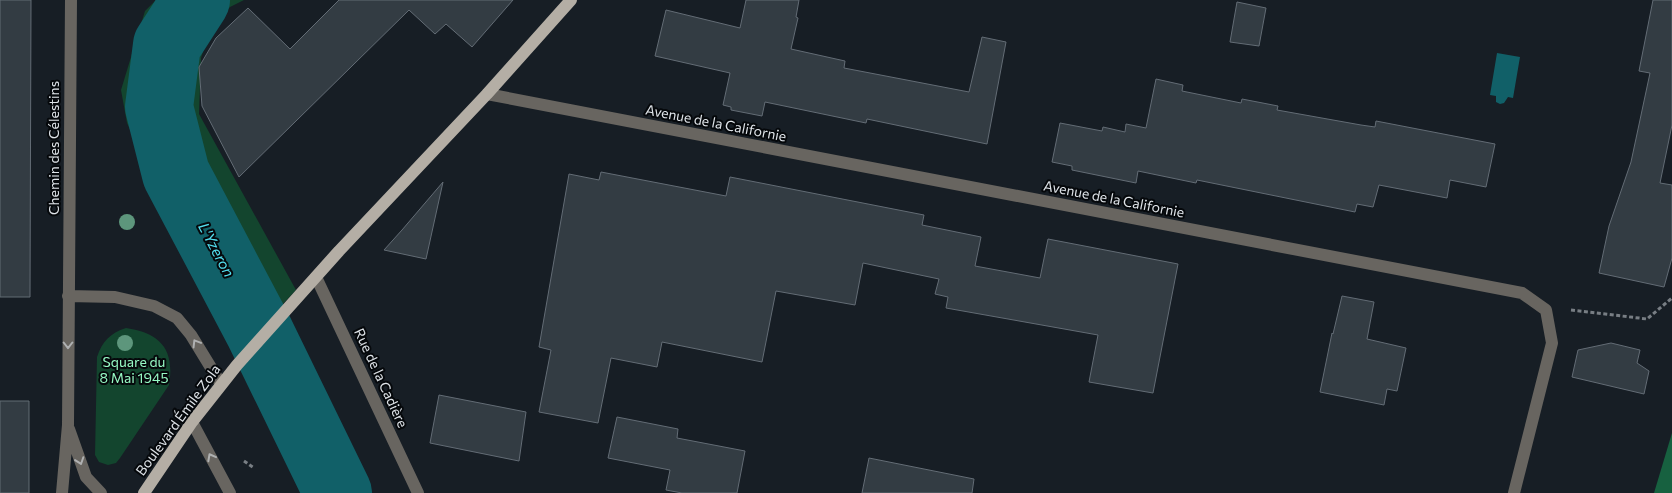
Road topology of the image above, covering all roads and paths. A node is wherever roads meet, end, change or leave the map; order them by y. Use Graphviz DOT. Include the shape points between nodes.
graph roads {
  1 [pos="71,0"];
  2 [pos="571,0"];
  3 [pos="487,94"];
  4 [pos="316,277"];
  5 [pos="68,296"];
  6 [pos="1672,298"];
  7 [pos="1546,310"];
  8 [pos="221,384"];
  9 [pos="192,422"];
  10 [pos="68,425"];
  11 [pos="62,493"];
  12 [pos="101,493"];
  13 [pos="144,493"];
  14 [pos="230,493"];
  15 [pos="418,493"];
  16 [pos="1514,493"];
  1 -- 5 [label="street, Chemin des Célestins"];
  2 -- 3 [label="main road, Boulevard Émile Zola"];
  3 -- 4 [label="main road, Boulevard Émile Zola"];
  3 -- 7 [label="street, Avenue de la Californie" via="1522,292"];
  4 -- 8 [label="main road, Boulevard Émile Zola"];
  4 -- 15 [label="street, Rue de la Cadière"];
  8 -- 5 [label="street, one-way" via="177,318 154,306 115,297"];
  5 -- 10 [label="street, Chemin des Célestins, one-way"];
  6 -- 7 [label="path" via="1647,319 1578,310"];
  7 -- 16 [label="street" via="1552,343"];
  8 -- 9 [label="main road, Boulevard Émile Zola"];
  9 -- 13 [label="main road, Boulevard Émile Zola"];
  14 -- 9 [label="street, one-way"];
  10 -- 11 [label="street, Chemin des Célestins"];
  10 -- 12 [label="street, Chemin des Célestins, one-way" via="86,477"];
}
